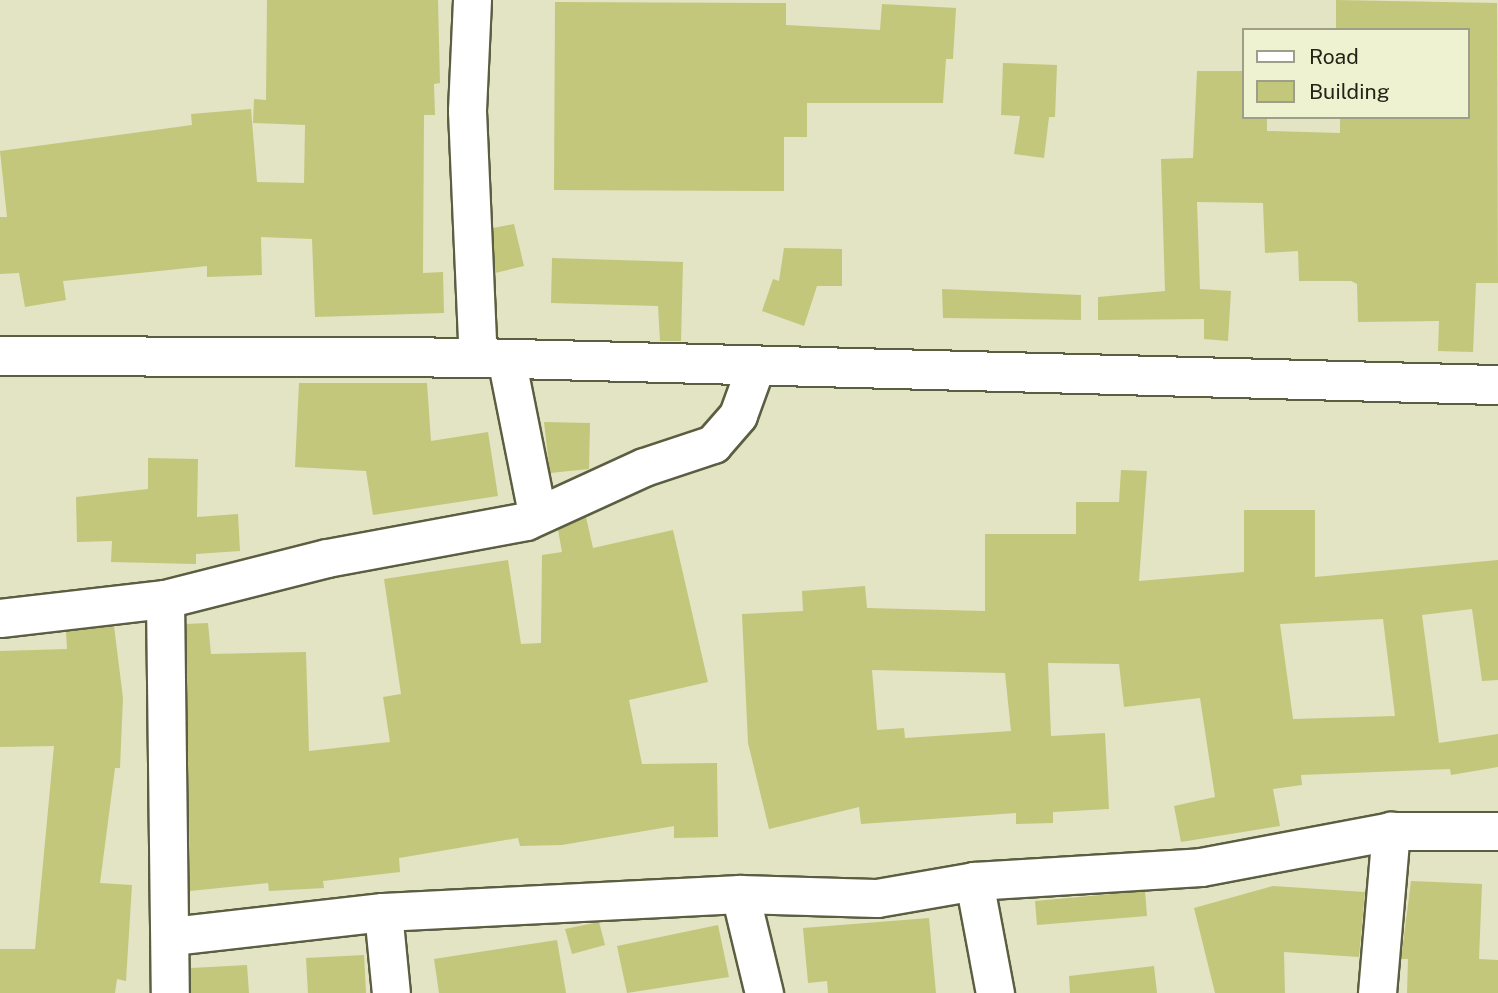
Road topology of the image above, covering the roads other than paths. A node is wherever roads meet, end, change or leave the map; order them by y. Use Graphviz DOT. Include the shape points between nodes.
graph roads {
  1 [pos="471,0"];
  2 [pos="0,356"];
  3 [pos="492,361"];
  4 [pos="755,368"];
  5 [pos="1498,385"];
  6 [pos="542,510"];
  7 [pos="165,599"];
  8 [pos="0,618"];
  9 [pos="1391,831"];
  10 [pos="1498,831"];
  11 [pos="974,881"];
  12 [pos="740,894"];
  13 [pos="383,912"];
  14 [pos="172,936"];
  15 [pos="170,993"];
  16 [pos="391,993"];
  17 [pos="764,993"];
  18 [pos="995,993"];
  19 [pos="1377,993"];
  1 -- 3 [label="street" via="467,111"];
  2 -- 3 [label="street"];
  3 -- 4 [label="street"];
  3 -- 6 [label="street" via="535,503"];
  4 -- 5 [label="street"];
  4 -- 6 [label="street" via="738,415 713,444"];
  6 -- 7 [label="street" via="526,521 327,558"];
  7 -- 8 [label="street"];
  7 -- 14 [label="street"];
  9 -- 10 [label="street"];
  9 -- 11 [label="street" via="1201,867"];
  9 -- 19 [label="street"];
  11 -- 12 [label="street" via="877,898"];
  11 -- 18 [label="street"];
  12 -- 13 [label="street"];
  12 -- 17 [label="street"];
  13 -- 14 [label="street"];
  13 -- 16 [label="street"];
  14 -- 15 [label="street"];
}
